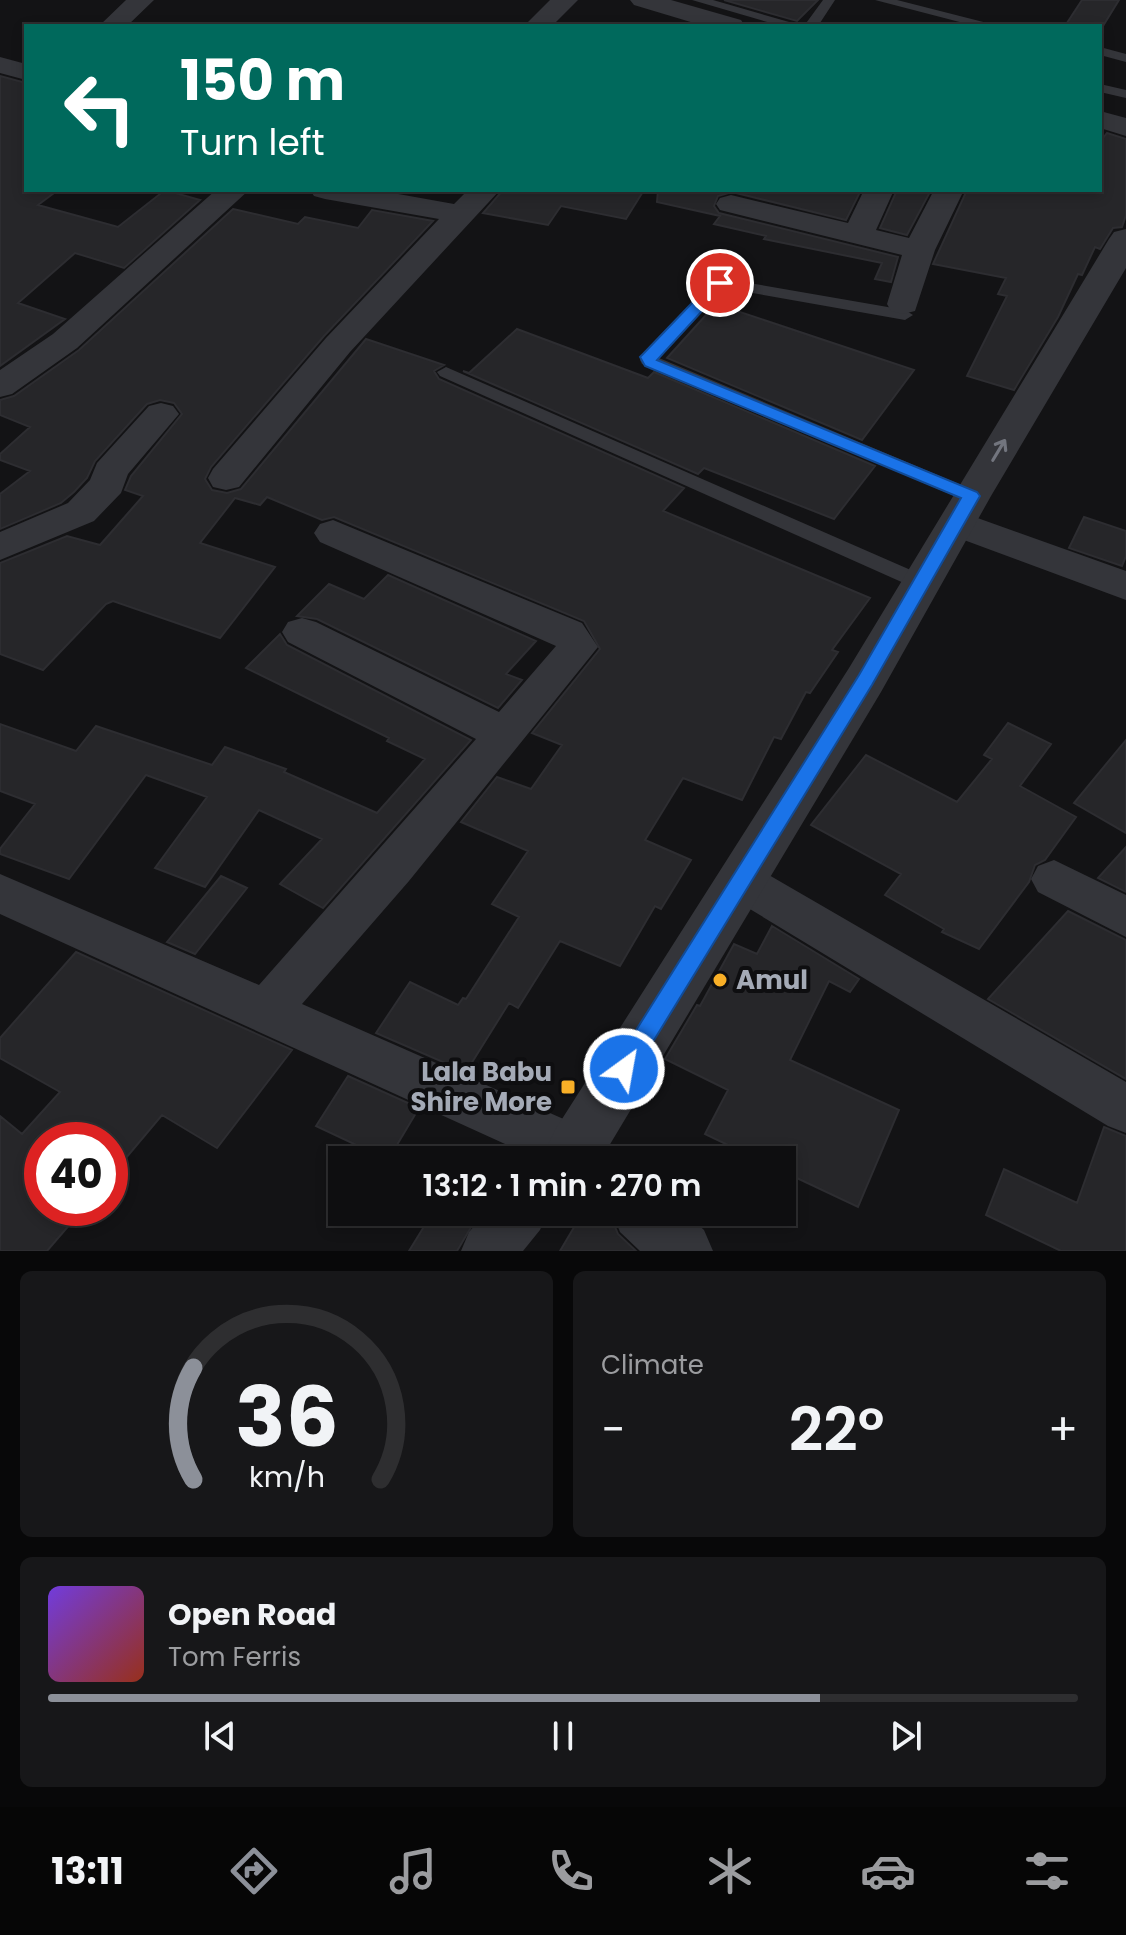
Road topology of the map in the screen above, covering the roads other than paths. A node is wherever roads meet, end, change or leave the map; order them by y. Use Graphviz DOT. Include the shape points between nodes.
graph roads {
  1 [pos="141,0"];
  2 [pos="565,0"];
  3 [pos="643,0"];
  4 [pos="698,0"];
  5 [pos="829,0"];
  6 [pos="881,0"];
  7 [pos="114,24"];
  8 [pos="539,24"];
  9 [pos="725,24"];
  10 [pos="788,24"];
  11 [pos="812,24"];
  12 [pos="983,24"];
  13 [pos="1102,52"];
  14 [pos="1126,58"];
  15 [pos="0,65"];
  16 [pos="24,71"];
  17 [pos="1102,88"];
  18 [pos="1126,94"];
  19 [pos="1102,120"];
  20 [pos="1126,127"];
  21 [pos="232,192"];
  22 [pos="336,192"];
  23 [pos="483,192"];
  24 [pos="878,192"];
  25 [pos="948,192"];
  26 [pos="731,204"];
  27 [pos="461,214"];
  28 [pos="858,235"];
  29 [pos="1126,239"];
  30 [pos="919,250"];
  31 [pos="904,310"];
  32 [pos="446,372"];
  33 [pos="0,386"];
  34 [pos="161,414"];
  35 [pos="226,478"];
  36 [pos="964,510"];
  37 [pos="333,533"];
  38 [pos="0,547"];
  39 [pos="922,583"];
  40 [pos="1126,586"];
  41 [pos="302,632"];
  42 [pos="504,734"];
  43 [pos="1054,879"];
  44 [pos="741,881"];
  45 [pos="0,893"];
  46 [pos="1126,917"];
  47 [pos="267,1012"];
  48 [pos="1126,1109"];
  49 [pos="555,1146"];
  50 [pos="582,1146"];
  51 [pos="509,1226"];
  52 [pos="656,1226"];
  53 [pos="488,1251"];
  54 [pos="683,1251"];
  1 -- 7 [label="street"];
  2 -- 8 [label="street"];
  3 -- 9 [label="street"];
  4 -- 10 [label="lane"];
  5 -- 11 [label="lane"];
  6 -- 12 [label="lane"];
  13 -- 14 [label="lane"];
  15 -- 16 [label="street"];
  17 -- 18 [label="lane"];
  19 -- 20 [label="street"];
  21 -- 33 [label="street" via="65,341"];
  22 -- 27 [label="street"];
  23 -- 27 [label="street"];
  24 -- 28 [label="street"];
  25 -- 30 [label="street"];
  26 -- 28 [label="street"];
  27 -- 35 [label="street" via="338,345"];
  28 -- 30 [label="street"];
  36 -- 29 [label="street, one-way"];
  30 -- 31 [label="street"];
  31 -- 36 [label="lane" via="720,283 648,360"];
  32 -- 39 [label="lane"];
  34 -- 38 [label="street" via="81,512"];
  36 -- 39 [label="street"];
  36 -- 40 [label="street"];
  37 -- 42 [label="street" via="568,633 578,647"];
  39 -- 44 [label="street"];
  41 -- 42 [label="street"];
  42 -- 47 [label="street"];
  43 -- 46 [label="street"];
  44 -- 48 [label="street"];
  44 -- 50 [label="street"];
  45 -- 47 [label="street"];
  47 -- 49 [label="street"];
  51 -- 53 [label="street"];
  52 -- 54 [label="street"];
}
